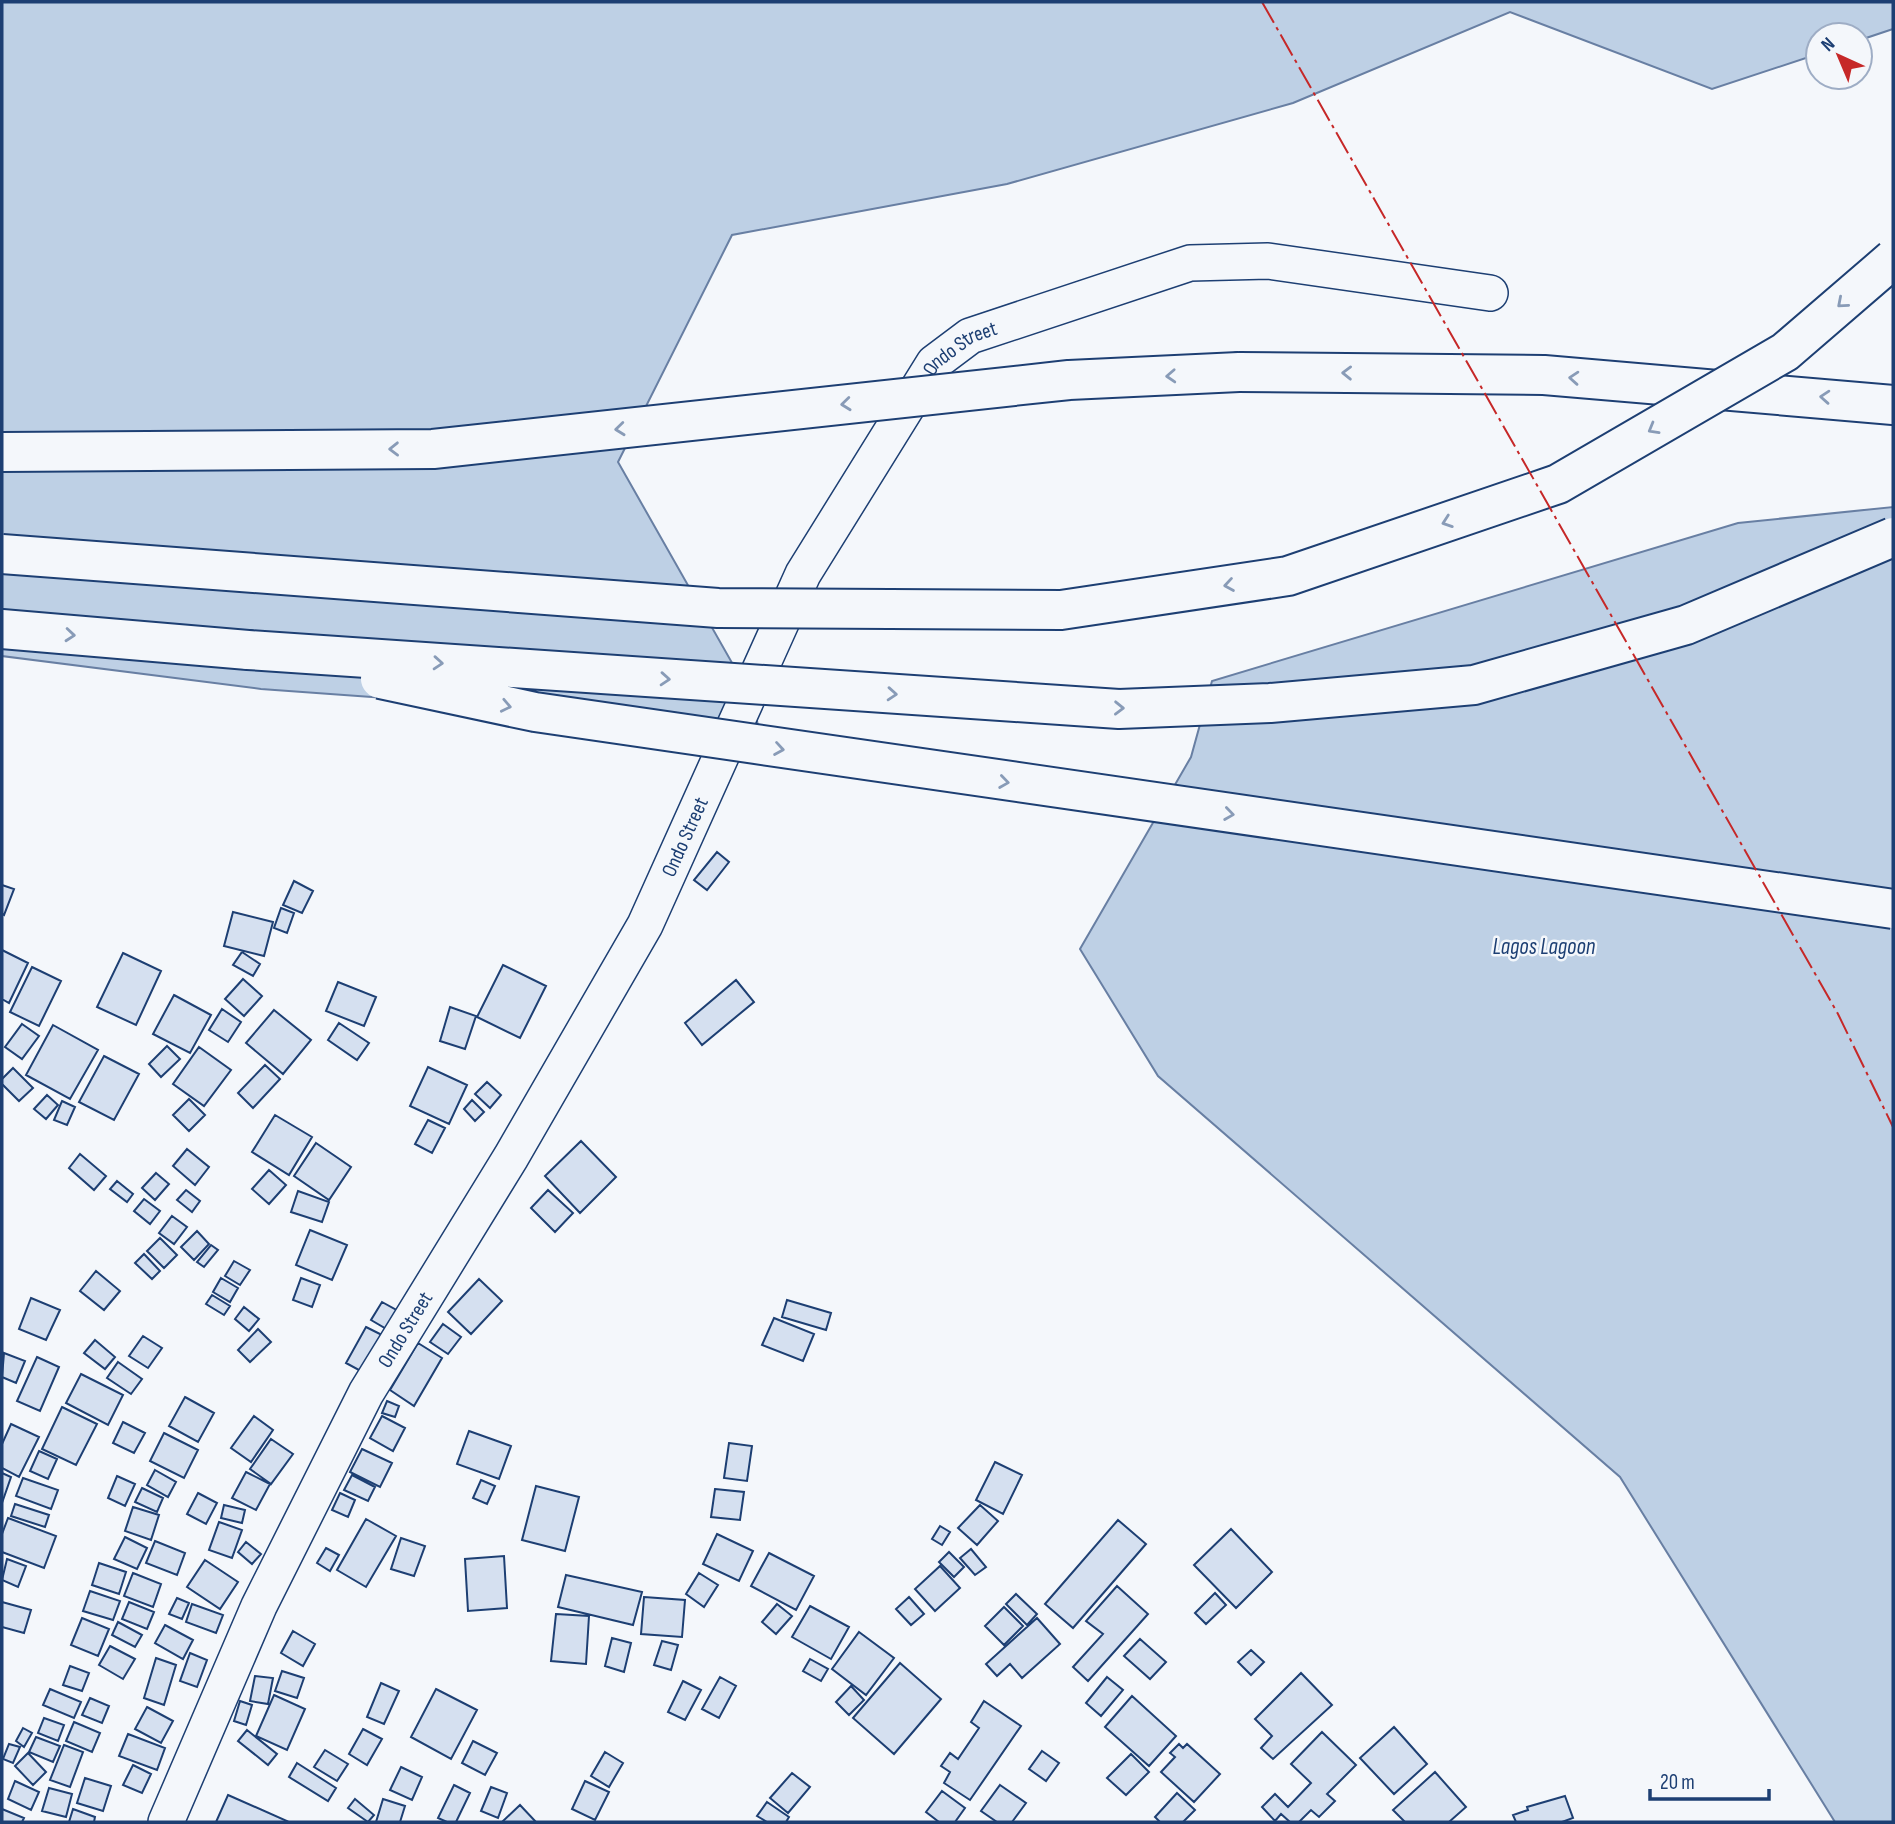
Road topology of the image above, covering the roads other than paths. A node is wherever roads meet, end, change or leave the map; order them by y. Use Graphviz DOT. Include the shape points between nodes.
graph roads {
  1 [pos="1893,259"];
  2 [pos="1489,293"];
  3 [pos="1893,405"];
  4 [pos="2,452"];
  5 [pos="1893,537"];
  6 [pos="2,554"];
  7 [pos="2,629"];
  8 [pos="248,650"];
  9 [pos="1893,909"];
  10 [pos="166,1822"];
  1 -- 6 [label="main road, one-way, bridge" via="1785,352 1558,484 1288,576 1061,610 719,608"];
  2 -- 10 [label="street, Ondo Street" via="1268,261 1190,263 970,337 934,363 803,574 645,925 511,1157 366,1393 258,1606"];
  3 -- 4 [label="main road, one-way, bridge" via="1544,375 1239,372 1069,380 433,449"];
  8 -- 5 [label="main road, one-way, bridge" via="1119,709 1270,703 1474,685 1686,625"];
  7 -- 8 [label="main road, one-way"];
  8 -- 9 [label="main road, one-way, bridge" via="535,712"];
}
